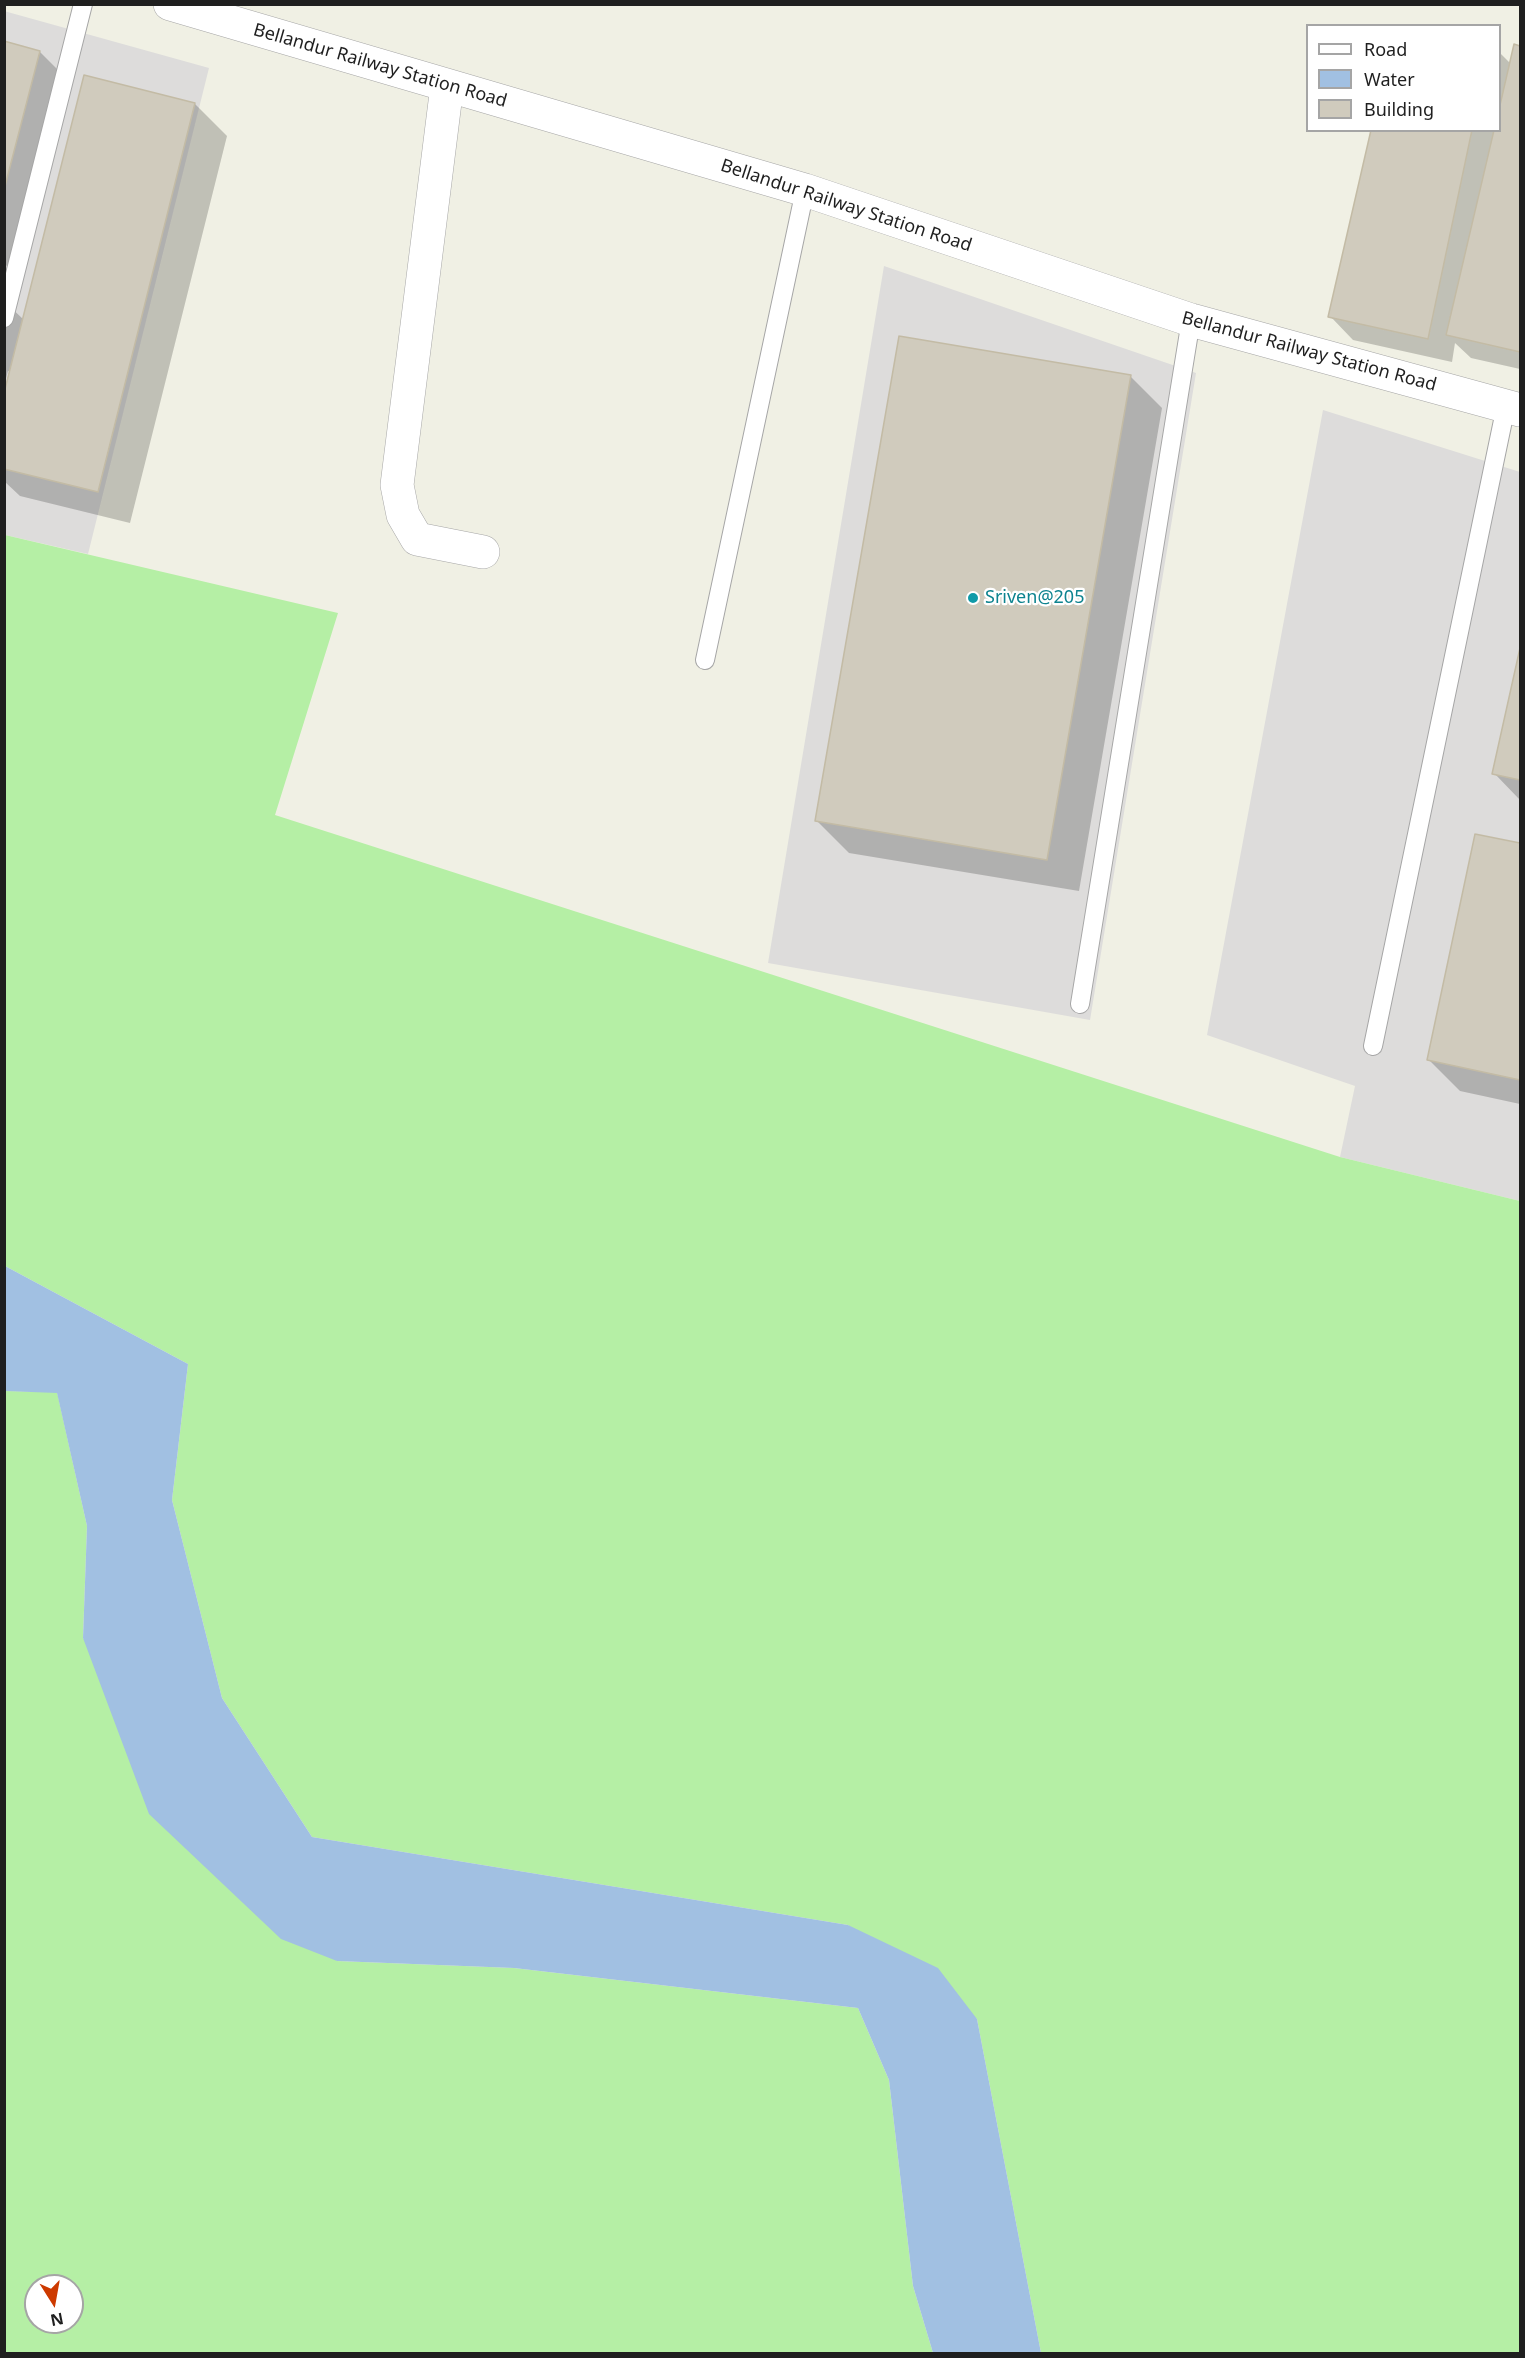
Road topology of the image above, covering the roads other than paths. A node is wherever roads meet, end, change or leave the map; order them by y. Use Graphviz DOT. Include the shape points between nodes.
graph roads {
  1 [pos="83,4"];
  2 [pos="170,4"];
  3 [pos="447,86"];
  4 [pos="805,190"];
  5 [pos="13,255"];
  6 [pos="4,318"];
  7 [pos="1191,320"];
  8 [pos="1513,408"];
  9 [pos="483,552"];
  10 [pos="705,660"];
  11 [pos="1080,1004"];
  12 [pos="1373,1046"];
  1 -- 5 [label="lane"];
  2 -- 3 [label="street, Bellandur Railway Station Road"];
  3 -- 4 [label="street, Bellandur Railway Station Road"];
  3 -- 9 [label="street" via="397,485 403,515 417,538"];
  4 -- 7 [label="street, Bellandur Railway Station Road"];
  4 -- 10 [label="lane"];
  5 -- 6 [label="lane"];
  7 -- 8 [label="street, Bellandur Railway Station Road"];
  7 -- 11 [label="lane"];
  8 -- 12 [label="lane"];
}
